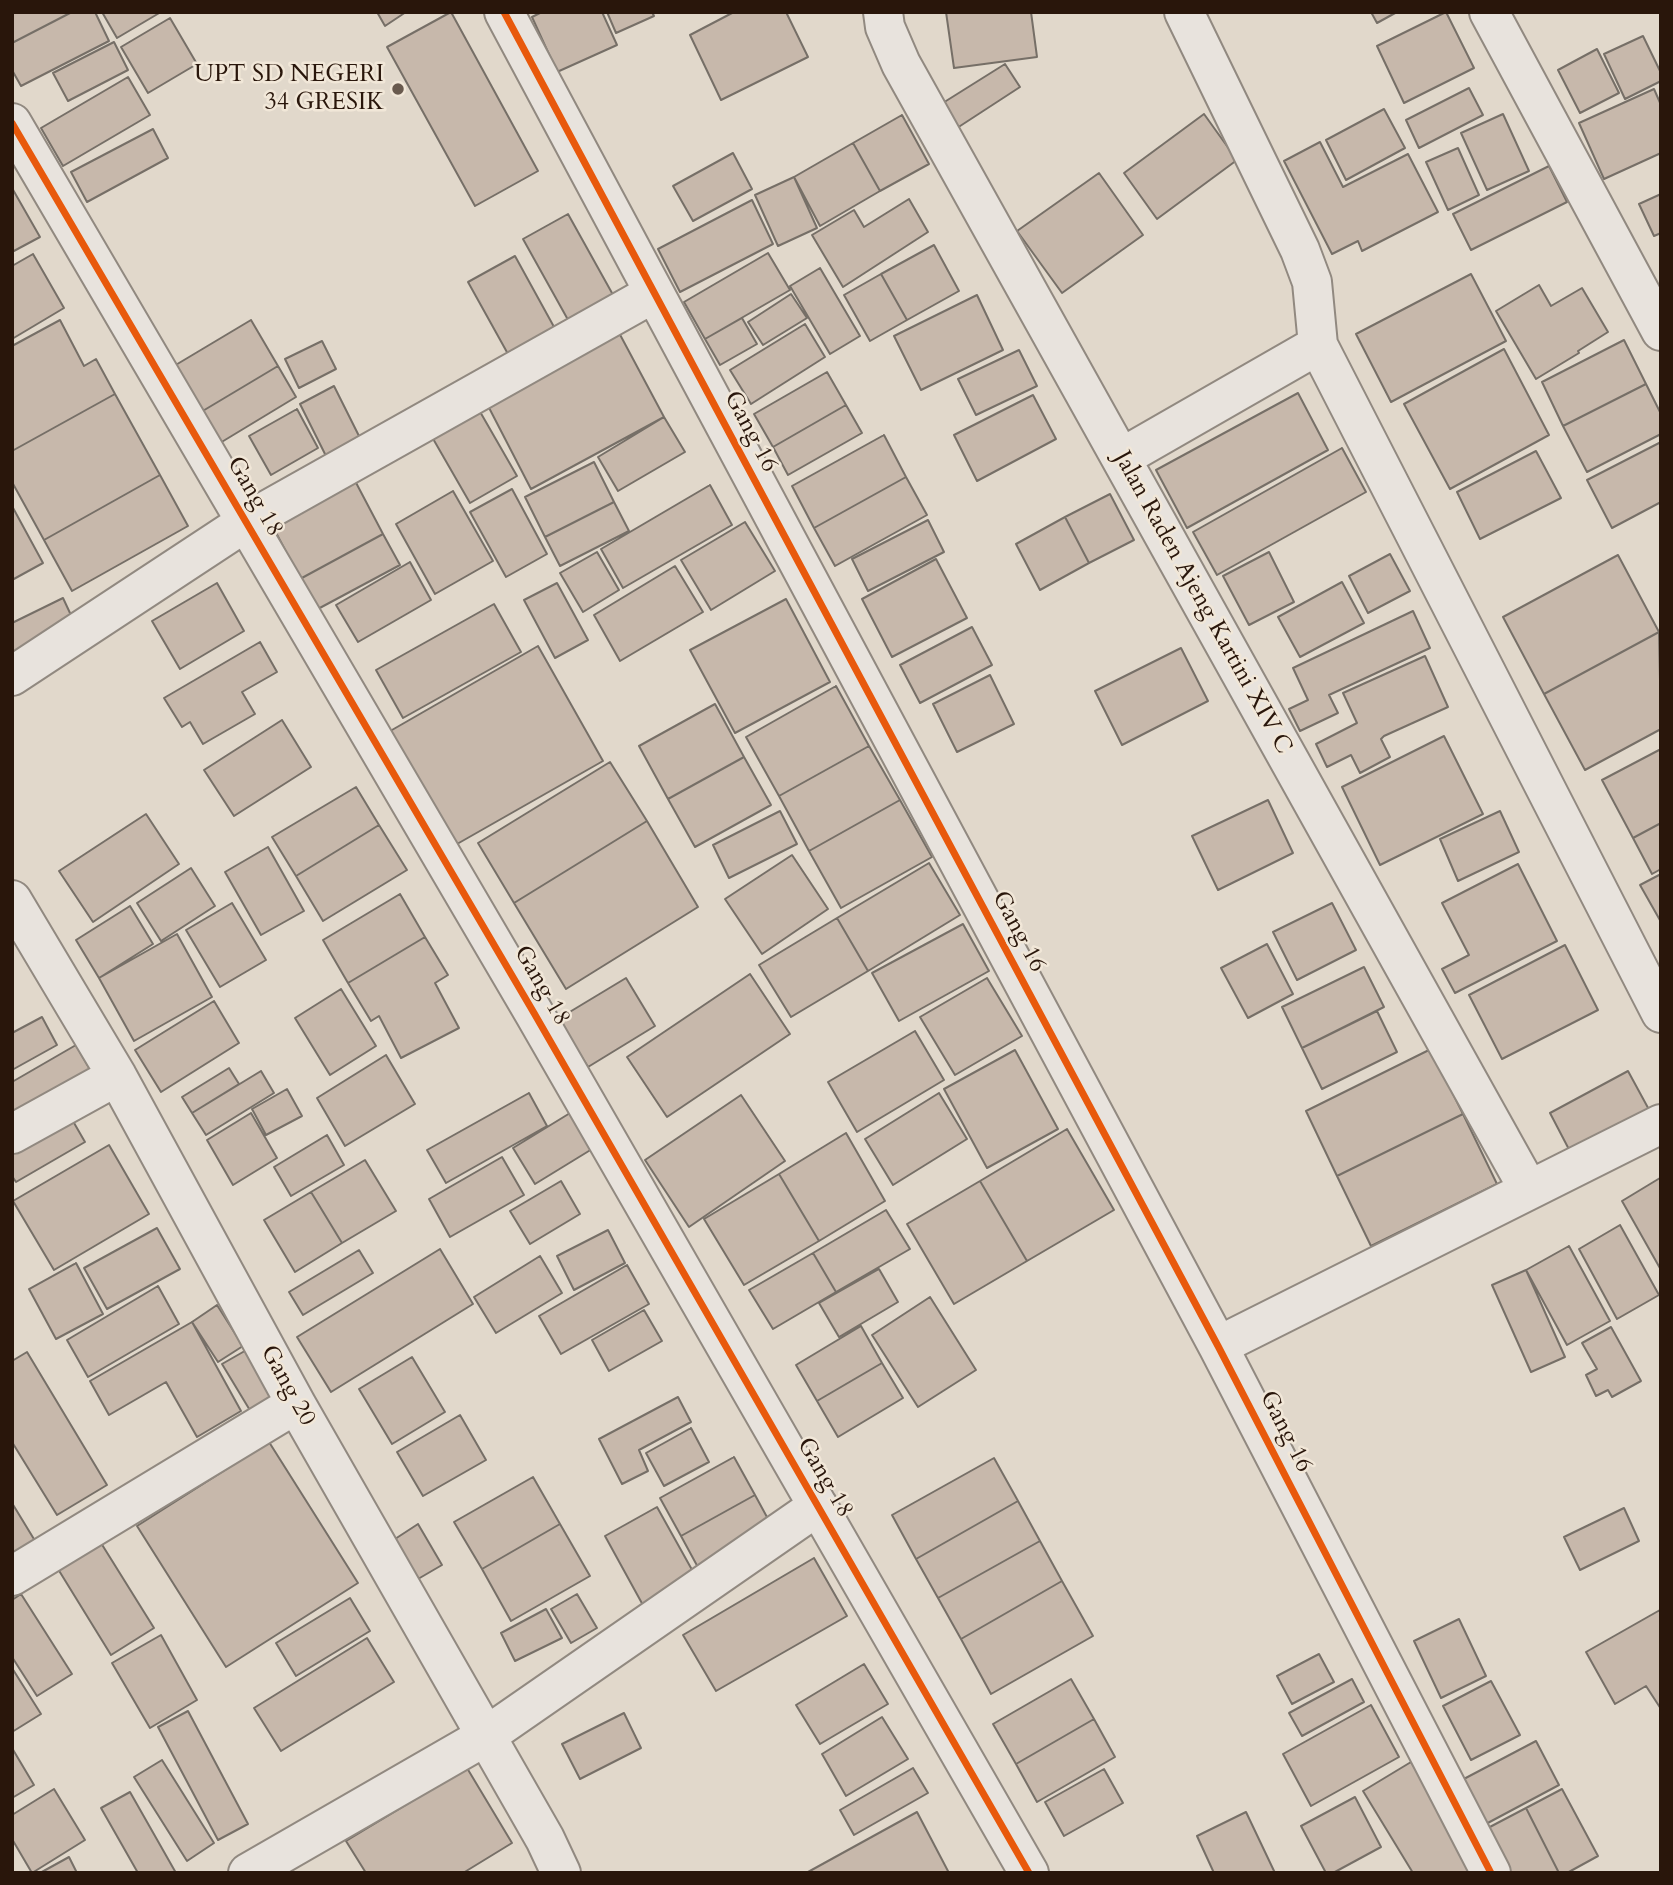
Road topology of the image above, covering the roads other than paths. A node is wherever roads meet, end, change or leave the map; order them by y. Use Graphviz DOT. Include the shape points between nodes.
graph roads {
  1 [pos="504,12"];
  2 [pos="883,12"];
  3 [pos="1184,12"];
  4 [pos="1489,12"];
  5 [pos="12,123"];
  6 [pos="654,293"];
  7 [pos="1661,331"];
  8 [pos="1318,345"];
  9 [pos="1121,458"];
  10 [pos="246,522"];
  11 [pos="12,676"];
  12 [pos="12,900"];
  13 [pos="1661,1013"];
  14 [pos="117,1076"];
  15 [pos="1661,1124"];
  16 [pos="12,1134"];
  17 [pos="1529,1190"];
  18 [pos="1218,1346"];
  19 [pos="296,1404"];
  20 [pos="818,1506"];
  21 [pos="12,1576"];
  22 [pos="486,1736"];
  23 [pos="248,1873"];
  24 [pos="561,1873"];
  25 [pos="1029,1873"];
  26 [pos="1492,1873"];
  1 -- 6 [label="street, Gang 16"];
  2 -- 9 [label="street, Jalan Raden Ajeng Kartini XIV C" via="901,64"];
  3 -- 8 [label="street" via="1300,250 1312,282"];
  4 -- 7 [label="street"];
  5 -- 10 [label="street, Gang 18"];
  6 -- 10 [label="street"];
  6 -- 18 [label="street, Gang 16"];
  8 -- 9 [label="street"];
  8 -- 13 [label="street"];
  9 -- 17 [label="street, Jalan Raden Ajeng Kartini XIV C"];
  10 -- 11 [label="street"];
  10 -- 20 [label="street, Gang 18"];
  12 -- 14 [label="street, Gang 20"];
  14 -- 16 [label="street"];
  14 -- 19 [label="street, Gang 20"];
  15 -- 17 [label="street"];
  17 -- 18 [label="street"];
  18 -- 26 [label="street, Gang 16"];
  19 -- 21 [label="street"];
  19 -- 22 [label="street, Gang 20"];
  20 -- 22 [label="street"];
  20 -- 25 [label="street, Gang 18"];
  22 -- 23 [label="street"];
  22 -- 24 [label="street, Gang 20"];
}
